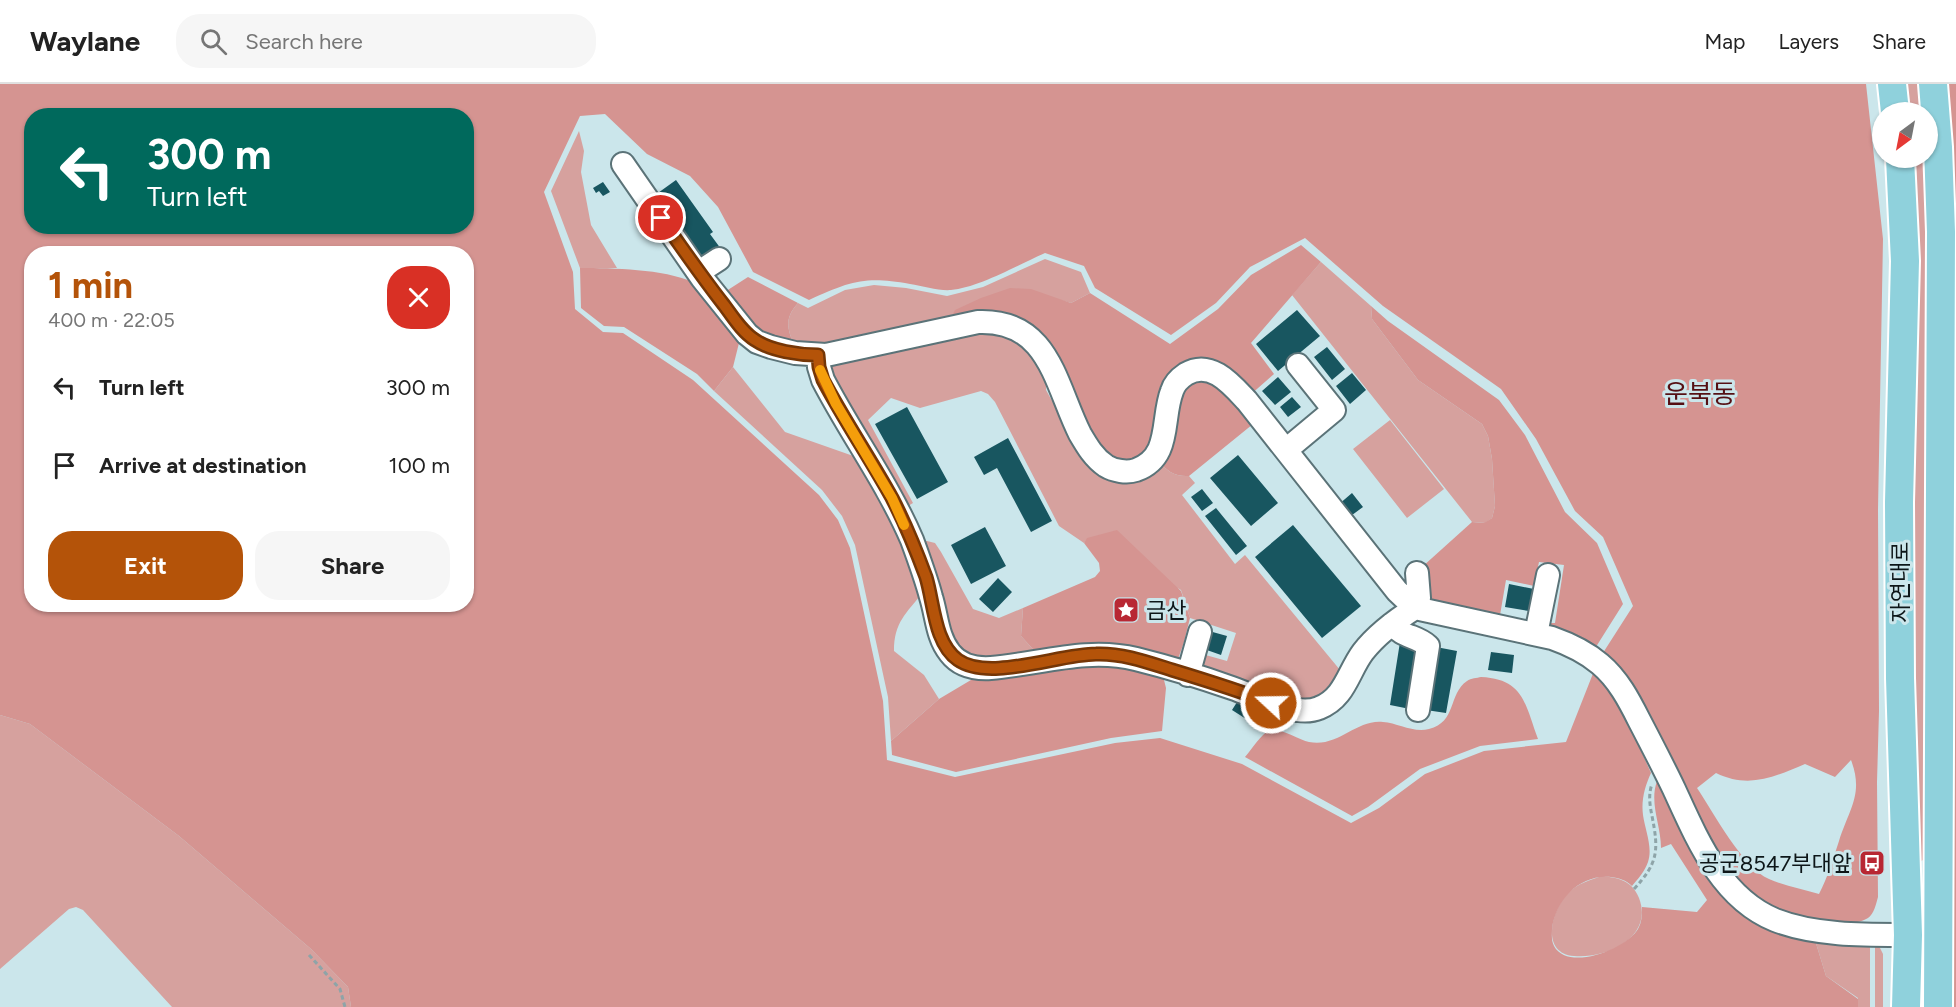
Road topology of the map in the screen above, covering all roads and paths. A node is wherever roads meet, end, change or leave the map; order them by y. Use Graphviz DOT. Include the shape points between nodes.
graph roads {
  1 [pos="1892,84"];
  2 [pos="1933,84"];
  3 [pos="1894,102"];
  4 [pos="623,164"];
  5 [pos="1900,168"];
  6 [pos="719,259"];
  7 [pos="699,272"];
  8 [pos="818,355"];
  9 [pos="1298,365"];
  10 [pos="1286,450"];
  11 [pos="1417,573"];
  12 [pos="1548,575"];
  13 [pos="1415,608"];
  14 [pos="1392,624"];
  15 [pos="1200,632"];
  16 [pos="1536,634"];
  17 [pos="1188,675"];
  18 [pos="1418,710"];
  19 [pos="1662,764"];
  20 [pos="1906,855"];
  21 [pos="1939,856"];
  22 [pos="1634,889"];
  23 [pos="1908,934"];
  24 [pos="1938,935"];
  25 [pos="309,955"];
  26 [pos="345,1007"];
  27 [pos="1906,1007"];
  28 [pos="1938,1007"];
  1 -- 3 [label="main road"];
  2 -- 21 [label="main road, 자연대로" via="1941,232"];
  4 -- 7 [label="lane"];
  5 -- 20 [label="main road, 자연대로" via="1905,261 1899,502 1900,678"];
  6 -- 7 [label="lane"];
  7 -- 8 [label="lane" via="757,342"];
  8 -- 10 [label="lane" via="978,322 1006,324 1032,339 1043,352 1086,445 1095,457 1117,471 1132,471 1154,458 1162,439 1171,392 1182,377 1200,370 1221,375 1232,385"];
  8 -- 17 [label="lane" via="823,380 911,538 940,636 952,655 969,666 991,669 1108,654"];
  9 -- 10 [label="lane" via="1334,410"];
  10 -- 13 [label="lane" via="1396,591"];
  11 -- 13 [label="lane" via="1419,598"];
  12 -- 16 [label="lane"];
  13 -- 14 [label="lane"];
  13 -- 16 [label="lane" via="1505,639"];
  14 -- 17 [label="lane" via="1364,651 1336,698 1317,709 1286,708"];
  14 -- 18 [label="lane" via="1404,635 1428,645"];
  15 -- 17 [label="lane"];
  16 -- 19 [label="lane" via="1570,645 1601,665 1630,703"];
  19 -- 22 [label="path" via="1649,790 1656,845 1654,860"];
  19 -- 23 [label="lane" via="1704,850 1729,887 1744,900 1792,925 1842,933"];
  20 -- 21 [label="main road" via="1915,866 1923,868"];
  20 -- 23 [label="main road, 자연대로"];
  21 -- 24 [label="main road, 자연대로"];
  23 -- 24 [label="lane"];
  23 -- 27 [label="main road, 자연대로"];
  24 -- 28 [label="main road, 자연대로"];
  25 -- 26 [label="path" via="340,989"];
}
